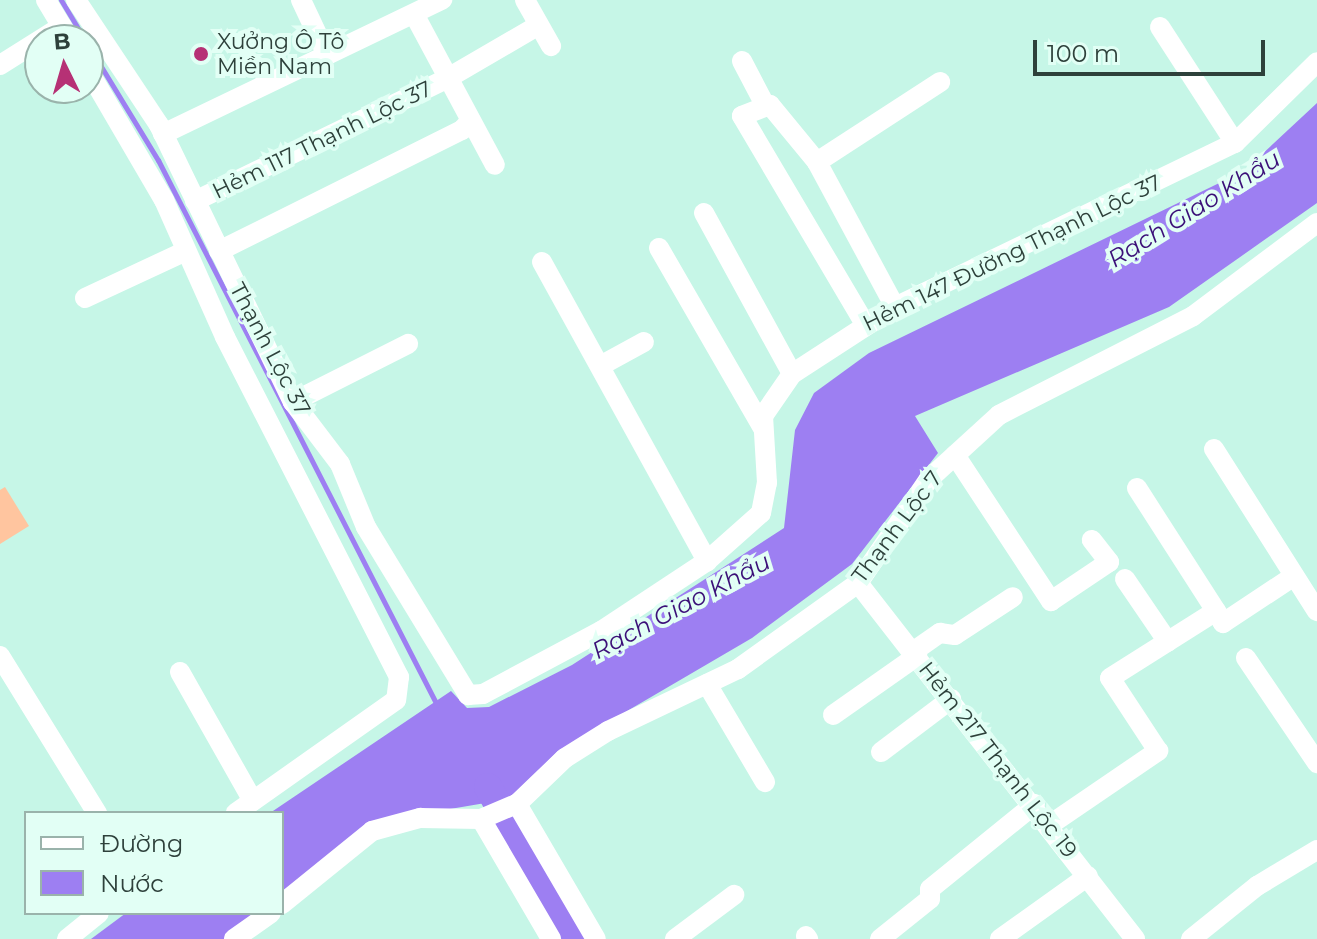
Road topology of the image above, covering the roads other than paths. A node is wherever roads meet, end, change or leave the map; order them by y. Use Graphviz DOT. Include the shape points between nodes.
graph roads {
  1 [pos="46,0"];
  2 [pos="76,0"];
  3 [pos="301,0"];
  4 [pos="442,0"];
  5 [pos="525,0"];
  6 [pos="414,14"];
  7 [pos="61,24"];
  8 [pos="539,25"];
  9 [pos="1160,27"];
  10 [pos="551,46"];
  11 [pos="24,53"];
  12 [pos="327,55"];
  13 [pos="742,61"];
  14 [pos="1317,62"];
  15 [pos="0,65"];
  16 [pos="448,78"];
  17 [pos="940,82"];
  18 [pos="104,100"];
  19 [pos="764,103"];
  20 [pos="471,120"];
  21 [pos="163,134"];
  22 [pos="1235,143"];
  23 [pos="817,162"];
  24 [pos="495,165"];
  25 [pos="195,201"];
  26 [pos="704,213"];
  27 [pos="1317,223"];
  28 [pos="659,248"];
  29 [pos="186,251"];
  30 [pos="219,251"];
  31 [pos="542,262"];
  32 [pos="85,298"];
  33 [pos="895,307"];
  34 [pos="865,324"];
  35 [pos="644,342"];
  36 [pos="408,344"];
  37 [pos="600,366"];
  38 [pos="792,374"];
  39 [pos="293,402"];
  40 [pos="763,428"];
  41 [pos="1214,449"];
  42 [pos="955,455"];
  43 [pos="1137,488"];
  44 [pos="1092,540"];
  45 [pos="707,561"];
  46 [pos="1294,576"];
  47 [pos="1125,579"];
  48 [pos="858,583"];
  49 [pos="1013,597"];
  50 [pos="1216,611"];
  51 [pos="1317,611"];
  52 [pos="1168,642"];
  53 [pos="921,648"];
  54 [pos="0,656"];
  55 [pos="1246,658"];
  56 [pos="180,672"];
  57 [pos="707,684"];
  58 [pos="468,695"];
  59 [pos="951,699"];
  60 [pos="833,715"];
  61 [pos="881,752"];
  62 [pos="1317,763"];
  63 [pos="765,782"];
  64 [pos="253,801"];
  65 [pos="517,804"];
  66 [pos="1035,804"];
  67 [pos="96,811"];
  68 [pos="239,811"];
  69 [pos="481,819"];
  70 [pos="1051,824"];
  71 [pos="1317,850"];
  72 [pos="1088,876"];
  73 [pos="734,895"];
  74 [pos="284,902"];
  75 [pos="97,915"];
  76 [pos="268,915"];
  77 [pos="67,939"];
  78 [pos="234,939"];
  79 [pos="551,939"];
  80 [pos="596,939"];
  81 [pos="675,939"];
  82 [pos="880,939"];
  83 [pos="1000,939"];
  84 [pos="1135,939"];
  85 [pos="1191,939"];
  1 -- 7 [label="street"];
  2 -- 21 [label="street, Thạnh Lộc 37"];
  3 -- 12 [label="street"];
  4 -- 6 [label="street"];
  5 -- 8 [label="street"];
  6 -- 12 [label="street"];
  6 -- 16 [label="street"];
  8 -- 10 [label="street"];
  8 -- 16 [label="street, Hẻm 117 Thạnh Lộc 37"];
  9 -- 22 [label="street"];
  11 -- 15 [label="street"];
  12 -- 21 [label="street"];
  13 -- 19 [label="street"];
  14 -- 22 [label="street, Hẻm 147 Đường Thạnh Lộc 37"];
  16 -- 20 [label="street"];
  16 -- 25 [label="street, Hẻm 117 Thạnh Lộc 37"];
  17 -- 23 [label="street"];
  18 -- 29 [label="street"];
  19 -- 23 [label="street"];
  19 -- 34 [label="street" via="744,114 744,124"];
  20 -- 24 [label="street"];
  20 -- 30 [label="street" via="462,130"];
  21 -- 25 [label="street, Thạnh Lộc 37"];
  22 -- 33 [label="street, Hẻm 147 Đường Thạnh Lộc 37"];
  23 -- 33 [label="street"];
  25 -- 30 [label="street, Thạnh Lộc 37"];
  26 -- 38 [label="street"];
  27 -- 42 [label="street, Thạnh Lộc 7" via="1193,316 999,415"];
  28 -- 40 [label="street"];
  29 -- 32 [label="street"];
  29 -- 64 [label="street" via="399,677 396,700"];
  30 -- 39 [label="street, Thạnh Lộc 37"];
  31 -- 37 [label="street"];
  33 -- 34 [label="street, Hẻm 147 Đường Thạnh Lộc 37"];
  34 -- 38 [label="street, Hẻm 147 Đường Thạnh Lộc 37"];
  35 -- 37 [label="street"];
  36 -- 39 [label="street"];
  37 -- 45 [label="street"];
  38 -- 40 [label="street, Hẻm 147 Đường Thạnh Lộc 37" via="763,416"];
  39 -- 58 [label="street, Thạnh Lộc 37" via="340,464 366,527"];
  40 -- 45 [label="street, Hẻm 147 Đường Thạnh Lộc 37" via="767,483 761,513"];
  41 -- 46 [label="street"];
  42 -- 44 [label="street" via="1051,601 1109,562"];
  42 -- 48 [label="street, Thạnh Lộc 7" via="929,479"];
  43 -- 50 [label="street"];
  45 -- 58 [label="street, Hẻm 147 Đường Thạnh Lộc 37" via="601,631 483,694"];
  46 -- 50 [label="street" via="1223,623"];
  46 -- 51 [label="street"];
  47 -- 52 [label="street"];
  48 -- 53 [label="street, Hẻm 217 Thạnh Lộc 19"];
  48 -- 57 [label="street, Thạnh Lộc 7" via="738,669"];
  49 -- 53 [label="street" via="955,635"];
  50 -- 52 [label="street"];
  52 -- 70 [label="street" via="1110,678 1158,751"];
  53 -- 59 [label="street, Hẻm 217 Thạnh Lộc 19"];
  53 -- 60 [label="street"];
  54 -- 67 [label="street"];
  55 -- 62 [label="street"];
  56 -- 64 [label="street"];
  57 -- 63 [label="street"];
  57 -- 65 [label="street, Thạnh Lộc 7" via="565,758"];
  59 -- 61 [label="street"];
  59 -- 66 [label="street, Hẻm 217 Thạnh Lộc 19"];
  64 -- 68 [label="street"];
  65 -- 69 [label="street"];
  65 -- 80 [label="street"];
  66 -- 70 [label="street, Hẻm 217 Thạnh Lộc 19"];
  66 -- 82 [label="street" via="930,889 930,899"];
  69 -- 74 [label="street" via="420,818 372,831"];
  69 -- 79 [label="street"];
  70 -- 72 [label="street, Hẻm 217 Thạnh Lộc 19"];
  71 -- 85 [label="street" via="1257,886"];
  72 -- 83 [label="street"];
  72 -- 84 [label="street, Hẻm 217 Thạnh Lộc 19"];
  73 -- 81 [label="street"];
  75 -- 77 [label="street"];
  76 -- 78 [label="street"];
}
